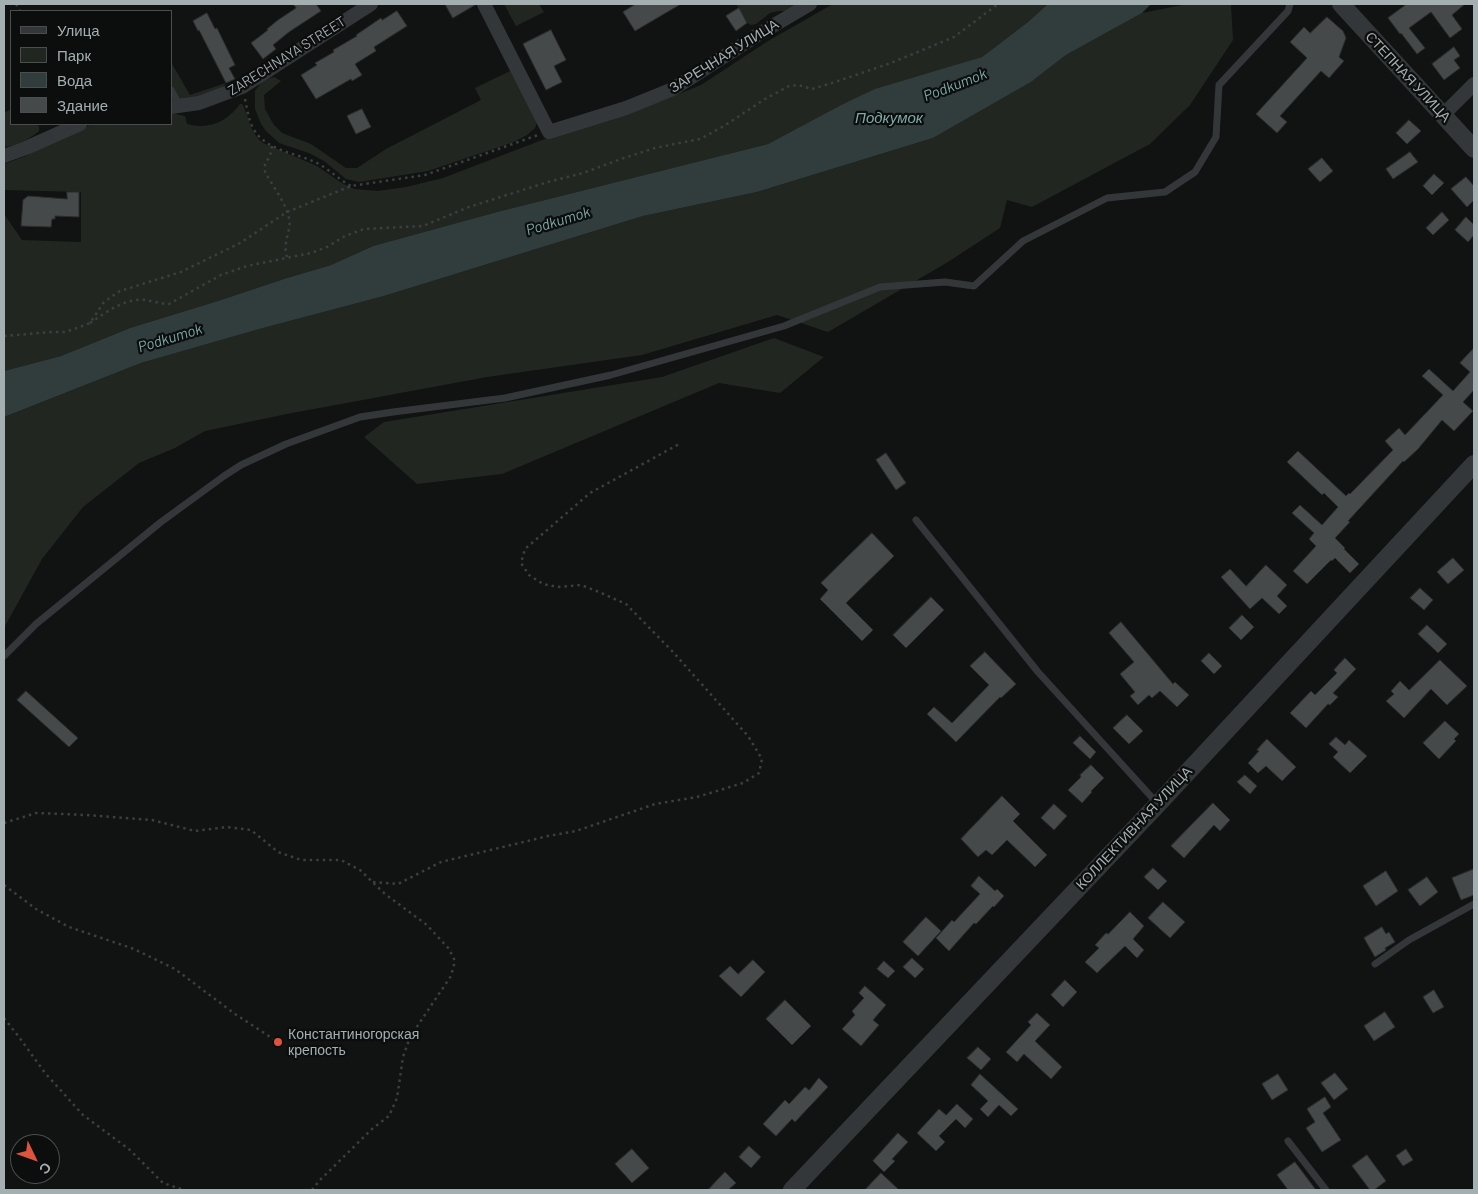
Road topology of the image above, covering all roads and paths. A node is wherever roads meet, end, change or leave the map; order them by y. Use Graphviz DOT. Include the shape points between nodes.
graph roads {
  1 [pos="370,4"];
  2 [pos="484,4"];
  3 [pos="810,4"];
  4 [pos="998,4"];
  5 [pos="1290,4"];
  6 [pos="1341,4"];
  7 [pos="1474,84"];
  8 [pos="242,87"];
  9 [pos="172,93"];
  10 [pos="176,107"];
  11 [pos="1443,114"];
  12 [pos="78,125"];
  13 [pos="549,132"];
  14 [pos="272,146"];
  15 [pos="1474,149"];
  16 [pos="4,156"];
  17 [pos="351,186"];
  18 [pos="287,212"];
  19 [pos="287,257"];
  20 [pos="90,322"];
  21 [pos="4,336"];
  22 [pos="681,443"];
  23 [pos="1474,464"];
  24 [pos="916,520"];
  25 [pos="4,656"];
  26 [pos="1158,804"];
  27 [pos="4,823"];
  28 [pos="374,882"];
  29 [pos="4,884"];
  30 [pos="1474,904"];
  31 [pos="1375,964"];
  32 [pos="4,1018"];
  33 [pos="278,1042"];
  34 [pos="1288,1141"];
  35 [pos="184,1190"];
  36 [pos="312,1190"];
  37 [pos="792,1190"];
  38 [pos="1326,1190"];
  1 -- 8 [label="street, ZARECHNAYA STREET"];
  2 -- 13 [label="street"];
  3 -- 13 [label="street, ЗАРЕЧНАЯ УЛИЦА" via="673,89 626,108"];
  4 -- 19 [label="path" via="954,37 832,83 812,88 789,86 700,139 632,155 468,207 423,226 364,229 311,253"];
  5 -- 25 [label="lane" via="1288,11 1219,85 1216,137 1195,172 1165,192 1107,198 1023,241 974,286 945,282 880,288 784,326 611,375 505,398 360,417 286,444 241,465 161,522 36,624"];
  6 -- 11 [label="street, СТЕПНАЯ УЛИЦА"];
  7 -- 11 [label="street"];
  8 -- 10 [label="street, ZARECHNAYA STREET" via="199,103"];
  8 -- 14 [label="path" via="252,126 263,141"];
  9 -- 10 [label="lane"];
  11 -- 15 [label="street, СТЕПНАЯ УЛИЦА"];
  12 -- 16 [label="street"];
  13 -- 17 [label="path" via="425,175"];
  14 -- 17 [label="path" via="316,162"];
  14 -- 18 [label="path" via="264,172"];
  17 -- 18 [label="path"];
  18 -- 19 [label="path" via="290,219 285,242"];
  18 -- 20 [label="path" via="240,243 181,272 120,291 104,302"];
  19 -- 20 [label="path" via="221,275 169,304 143,300 123,303"];
  20 -- 21 [label="path" via="65,332"];
  22 -- 28 [label="path" via="590,493 525,549 521,563 529,575 543,584 558,587 581,585 626,604 748,736 762,759 759,773 744,783 697,797 655,804 576,831 441,862 398,884"];
  23 -- 26 [label="street, КОЛЛЕКТИВНАЯ УЛИЦА"];
  24 -- 26 [label="lane" via="1038,672"];
  26 -- 37 [label="street, КОЛЛЕКТИВНАЯ УЛИЦА"];
  27 -- 28 [label="path" via="36,813 152,820 196,831 227,826 251,830 278,852 301,860 341,860"];
  28 -- 36 [label="path" via="427,926 449,949 455,961 451,976 410,1037 403,1057 398,1098 389,1116"];
  29 -- 33 [label="path" via="36,909 69,927 134,949 175,969"];
  30 -- 31 [label="lane" via="1409,940"];
  32 -- 35 [label="path" via="45,1073 83,1114 130,1150 163,1183"];
  34 -- 38 [label="lane"];
}
